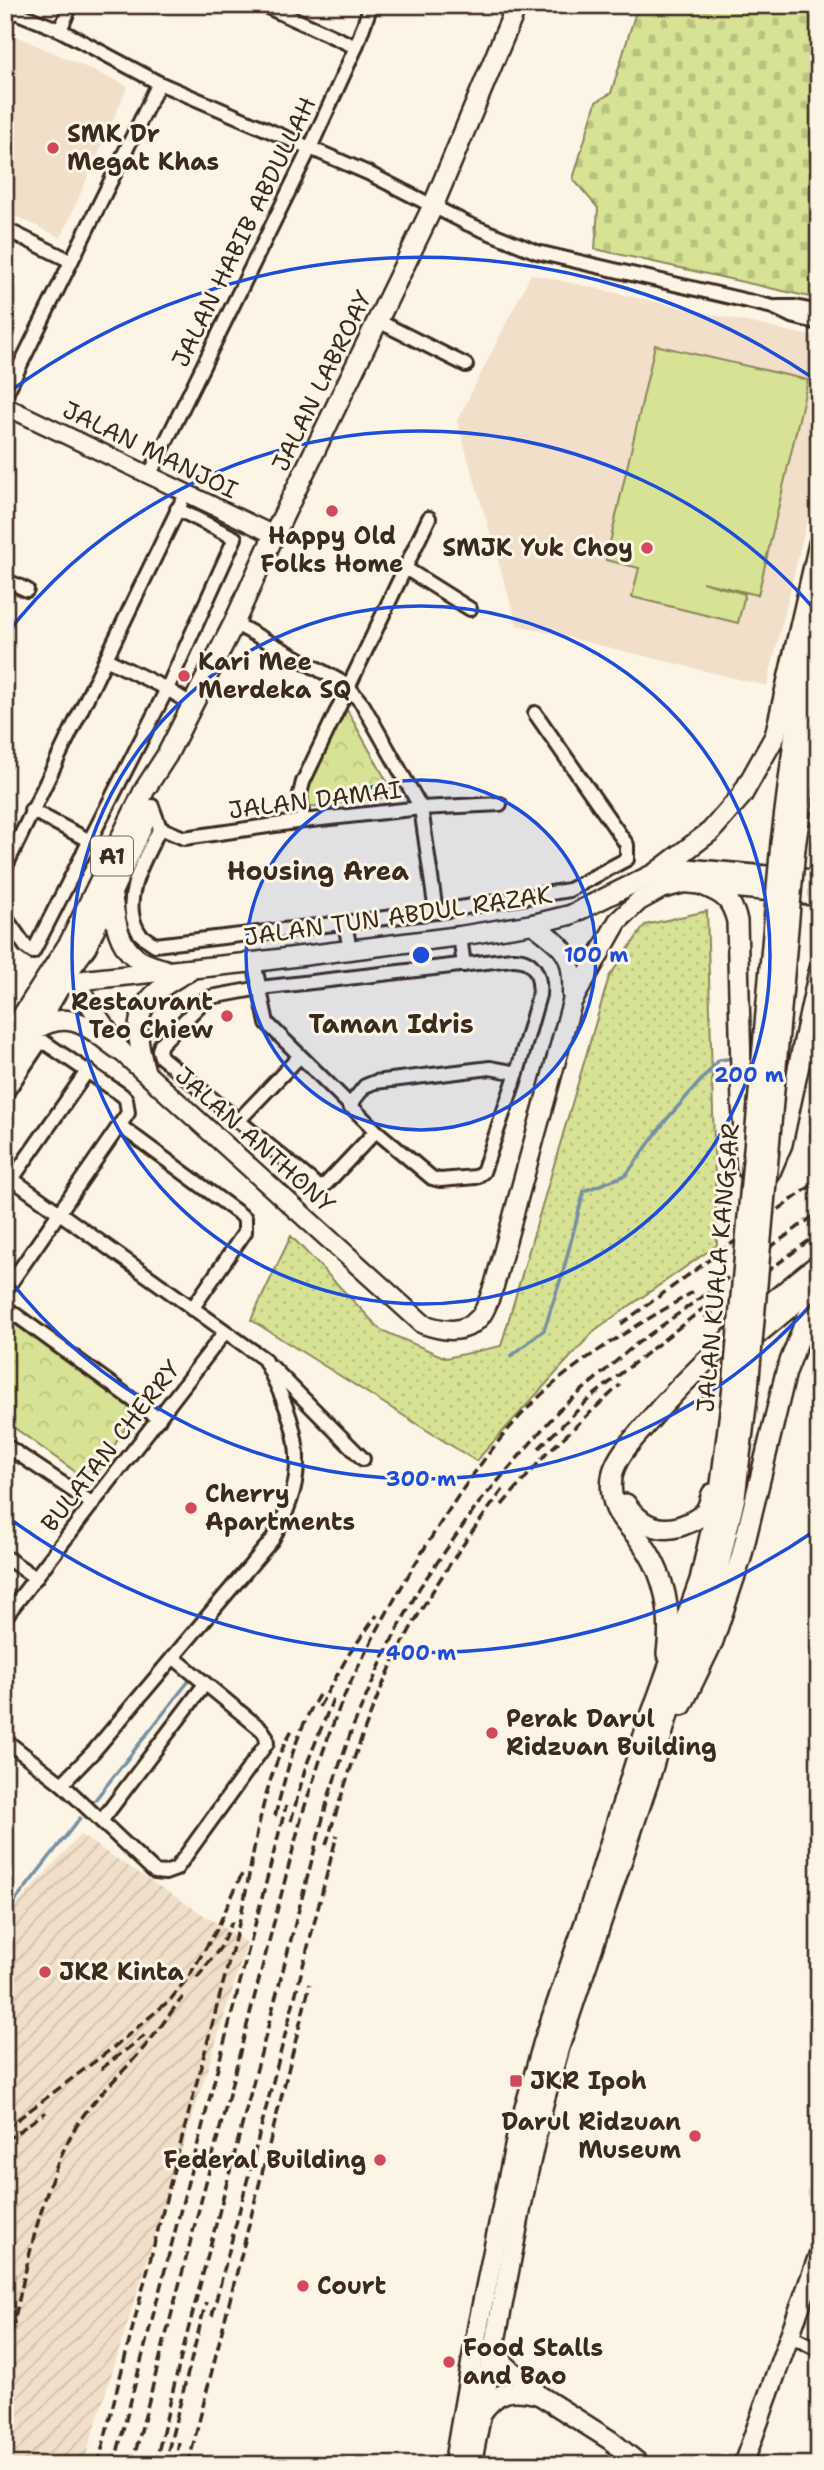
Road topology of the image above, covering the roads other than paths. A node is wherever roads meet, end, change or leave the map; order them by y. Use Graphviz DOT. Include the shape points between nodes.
graph roads {
  1 [pos="71,5"];
  2 [pos="263,5"];
  3 [pos="371,5"];
  4 [pos="517,5"];
  5 [pos="5,8"];
  6 [pos="60,30"];
  7 [pos="356,47"];
  8 [pos="159,83"];
  9 [pos="310,148"];
  10 [pos="433,206"];
  11 [pos="5,229"];
  12 [pos="71,261"];
  13 [pos="773,307"];
  14 [pos="819,312"];
  15 [pos="378,321"];
  16 [pos="819,323"];
  17 [pos="466,365"];
  18 [pos="5,396"];
  19 [pos="5,406"];
  20 [pos="150,474"];
  21 [pos="187,494"];
  22 [pos="177,509"];
  23 [pos="429,518"];
  24 [pos="274,534"];
  25 [pos="819,544"];
  26 [pos="405,568"];
  27 [pos="5,580"];
  28 [pos="27,590"];
  29 [pos="819,605"];
  30 [pos="470,609"];
  31 [pos="234,623"];
  32 [pos="106,659"];
  33 [pos="819,681"];
  34 [pos="347,685"];
  35 [pos="167,689"];
  36 [pos="193,705"];
  37 [pos="535,713"];
  38 [pos="157,772"];
  39 [pos="500,804"];
  40 [pos="152,806"];
  41 [pos="421,808"];
  42 [pos="31,810"];
  43 [pos="303,821"];
  44 [pos="160,828"];
  45 [pos="90,841"];
  46 [pos="5,868"];
  47 [pos="657,872"];
  48 [pos="819,880"];
  49 [pos="702,885"];
  50 [pos="111,890"];
  51 [pos="819,896"];
  52 [pos="436,912"];
  53 [pos="5,917"];
  54 [pos="345,923"];
  55 [pos="533,925"];
  56 [pos="460,936"];
  57 [pos="70,942"];
  58 [pos="350,950"];
  59 [pos="254,962"];
  60 [pos="464,965"];
  61 [pos="193,969"];
  62 [pos="165,970"];
  63 [pos="819,971"];
  64 [pos="68,979"];
  65 [pos="260,988"];
  66 [pos="572,1002"];
  67 [pos="19,1028"];
  68 [pos="5,1043"];
  69 [pos="121,1051"];
  70 [pos="299,1057"];
  71 [pos="88,1070"];
  72 [pos="5,1072"];
  73 [pos="146,1073"];
  74 [pos="517,1073"];
  75 [pos="5,1095"];
  76 [pos="349,1106"];
  77 [pos="238,1121"];
  78 [pos="119,1125"];
  79 [pos="376,1131"];
  80 [pos="8,1181"];
  81 [pos="766,1181"];
  82 [pos="749,1198"];
  83 [pos="60,1213"];
  84 [pos="819,1265"];
  85 [pos="819,1283"];
  86 [pos="5,1291"];
  87 [pos="819,1298"];
  88 [pos="5,1307"];
  89 [pos="192,1309"];
  90 [pos="225,1332"];
  91 [pos="264,1359"];
  92 [pos="740,1388"];
  93 [pos="159,1419"];
  94 [pos="727,1442"];
  95 [pos="5,1445"];
  96 [pos="363,1458"];
  97 [pos="93,1504"];
  98 [pos="5,1557"];
  99 [pos="36,1578"];
  100 [pos="5,1617"];
  101 [pos="173,1657"];
  102 [pos="670,1683"];
  103 [pos="205,1684"];
  104 [pos="5,1740"];
  105 [pos="650,1776"];
  106 [pos="62,1784"];
  107 [pos="102,1820"];
  108 [pos="819,2254"];
  109 [pos="790,2336"];
  110 [pos="494,2347"];
  111 [pos="819,2350"];
  112 [pos="539,2395"];
  113 [pos="481,2414"];
  114 [pos="454,2465"];
  115 [pos="471,2465"];
  116 [pos="641,2465"];
  117 [pos="743,2465"];
  1 -- 6 [label="street"];
  2 -- 7 [label="street"];
  3 -- 7 [label="street, JALAN HABIB ABDULLAH"];
  4 -- 10 [label="main road, JALAN LABROAY"];
  5 -- 6 [label="street"];
  6 -- 8 [label="street"];
  7 -- 9 [label="street, JALAN HABIB ABDULLAH"];
  8 -- 9 [label="street"];
  8 -- 12 [label="street"];
  9 -- 10 [label="street"];
  9 -- 20 [label="street, JALAN HABIB ABDULLAH"];
  10 -- 13 [label="street" via="537,252"];
  10 -- 15 [label="main road, JALAN LABROAY"];
  11 -- 12 [label="street"];
  12 -- 18 [label="street"];
  13 -- 14 [label="street"];
  13 -- 16 [label="street"];
  15 -- 17 [label="street"];
  15 -- 24 [label="main road, JALAN LABROAY"];
  19 -- 20 [label="street, JALAN MANJOI"];
  20 -- 21 [label="street, JALAN MANJOI"];
  21 -- 22 [label="street"];
  21 -- 24 [label="street, JALAN MANJOI"];
  22 -- 32 [label="street"];
  22 -- 35 [label="street" via="235,538"];
  23 -- 26 [label="street"];
  24 -- 31 [label="main road, JALAN LABROAY"];
  25 -- 47 [label="main road" via="775,736 741,795 711,831"];
  26 -- 30 [label="street"];
  26 -- 34 [label="street"];
  27 -- 28 [label="street"];
  29 -- 82 [label="main road, JALAN KUALA KANGSAR, bridge" via="798,709 781,843"];
  31 -- 34 [label="street"];
  31 -- 36 [label="main road, JALAN LABROAY"];
  32 -- 35 [label="street"];
  32 -- 42 [label="street"];
  33 -- 81 [label="main road, JALAN KUALA KANGSAR, bridge" via="795,848"];
  34 -- 41 [label="street"];
  34 -- 43 [label="street" via="300,788"];
  35 -- 36 [label="street"];
  35 -- 45 [label="street"];
  36 -- 38 [label="main road, JALAN LABROAY"];
  37 -- 52 [label="street" via="627,845 627,859 569,890"];
  38 -- 40 [label="main road, A1"];
  38 -- 57 [label="main road, A1"];
  39 -- 41 [label="street, JALAN DAMAI"];
  40 -- 44 [label="street"];
  40 -- 50 [label="main road, A1"];
  41 -- 43 [label="street, JALAN DAMAI"];
  41 -- 52 [label="street"];
  42 -- 45 [label="street"];
  42 -- 46 [label="street"];
  43 -- 44 [label="street, JALAN DAMAI" via="184,838"];
  44 -- 54 [label="street" via="132,892 138,933 155,945"];
  45 -- 53 [label="street" via="33,952"];
  47 -- 48 [label="main road, JALAN TUN ABDUL RAZAK" via="710,869"];
  47 -- 55 [label="main road, JALAN TUN ABDUL RAZAK" via="570,915"];
  49 -- 51 [label="main road"];
  49 -- 66 [label="main road" via="684,883 660,889 639,901 618,921"];
  49 -- 82 [label="main road, bridge" via="721,892 733,904 737,921"];
  50 -- 62 [label="main road" via="117,928 127,948 136,959"];
  50 -- 64 [label="main road, A1"];
  52 -- 54 [label="street"];
  54 -- 58 [label="street"];
  55 -- 56 [label="main road, JALAN TUN ABDUL RAZAK"];
  55 -- 66 [label="main road" via="565,952 573,972"];
  56 -- 58 [label="main road, JALAN TUN ABDUL RAZAK"];
  56 -- 60 [label="street"];
  57 -- 64 [label="main road"];
  57 -- 67 [label="main road, A1"];
  58 -- 59 [label="main road, JALAN TUN ABDUL RAZAK"];
  59 -- 61 [label="main road, JALAN TUN ABDUL RAZAK"];
  59 -- 65 [label="street"];
  60 -- 65 [label="street"];
  60 -- 74 [label="street" via="518,959 536,971 539,995"];
  61 -- 62 [label="main road, JALAN TUN ABDUL RAZAK"];
  61 -- 73 [label="main road" via="155,992 143,1009 137,1031"];
  62 -- 64 [label="main road, JALAN TUN ABDUL RAZAK"];
  63 -- 81 [label="main road" via="782,1144"];
  64 -- 67 [label="main road, A1"];
  64 -- 69 [label="main road, JALAN ANTHONY"];
  65 -- 70 [label="street" via="267,1023"];
  65 -- 77 [label="street" via="206,999 159,1050 160,1057"];
  66 -- 73 [label="main road, JALAN ANTHONY" via="494,1286 481,1316 457,1331 423,1324"];
  67 -- 68 [label="main road, A1"];
  67 -- 69 [label="main road" via="71,1021"];
  67 -- 72 [label="main road, A1"];
  69 -- 73 [label="main road, JALAN ANTHONY"];
  70 -- 76 [label="street"];
  70 -- 77 [label="street"];
  71 -- 75 [label="street" via="42,1042"];
  71 -- 78 [label="street" via="126,1099 128,1112"];
  71 -- 80 [label="street"];
  74 -- 76 [label="street" via="490,1068 375,1082 365,1086"];
  74 -- 79 [label="street" via="483,1172 477,1177 432,1178"];
  76 -- 79 [label="street"];
  77 -- 79 [label="street" via="319,1187"];
  78 -- 83 [label="street"];
  78 -- 89 [label="street" via="245,1218 245,1232"];
  80 -- 83 [label="street"];
  81 -- 92 [label="main road, JALAN KUALA KANGSAR, bridge"];
  82 -- 92 [label="main road, JALAN KUALA KANGSAR, bridge"];
  83 -- 86 [label="street"];
  83 -- 89 [label="street"];
  84 -- 102 [label="main road" via="676,1388 613,1471 611,1487 617,1510 661,1575 667,1598"];
  85 -- 94 [label="main road" via="699,1384 648,1439 624,1479 626,1504 645,1524 661,1529 694,1521 706,1510"];
  87 -- 105 [label="main road" via="786,1372 741,1558 713,1641"];
  88 -- 93 [label="street"];
  89 -- 90 [label="street"];
  90 -- 91 [label="street"];
  90 -- 93 [label="street, BULATAN CHERRY"];
  91 -- 96 [label="street"];
  91 -- 101 [label="street" via="295,1433 293,1496 272,1540"];
  92 -- 94 [label="main road, JALAN KUALA KANGSAR"];
  92 -- 102 [label="main road, JALAN KUALA KANGSAR" via="734,1497 714,1586"];
  93 -- 97 [label="street, BULATAN CHERRY"];
  94 -- 102 [label="main road, JALAN KUALA KANGSAR" via="700,1580"];
  95 -- 97 [label="street"];
  97 -- 99 [label="street, BULATAN CHERRY"];
  98 -- 99 [label="street"];
  99 -- 100 [label="street, BULATAN CHERRY"];
  101 -- 103 [label="street"];
  101 -- 106 [label="street"];
  102 -- 105 [label="main road"];
  102 -- 114 [label="main road" via="540,2051 518,2132"];
  103 -- 107 [label="street"];
  103 -- 107 [label="street" via="262,1730 267,1743 176,1869 155,1872"];
  104 -- 106 [label="street"];
  105 -- 110 [label="main road" via="551,2077"];
  106 -- 107 [label="street"];
  108 -- 109 [label="main road"];
  109 -- 111 [label="street"];
  109 -- 117 [label="main road"];
  110 -- 112 [label="main road" via="502,2364"];
  110 -- 113 [label="main road"];
  112 -- 113 [label="main road" via="507,2392 490,2401"];
  112 -- 116 [label="main road"];
  113 -- 115 [label="main road"];
}
